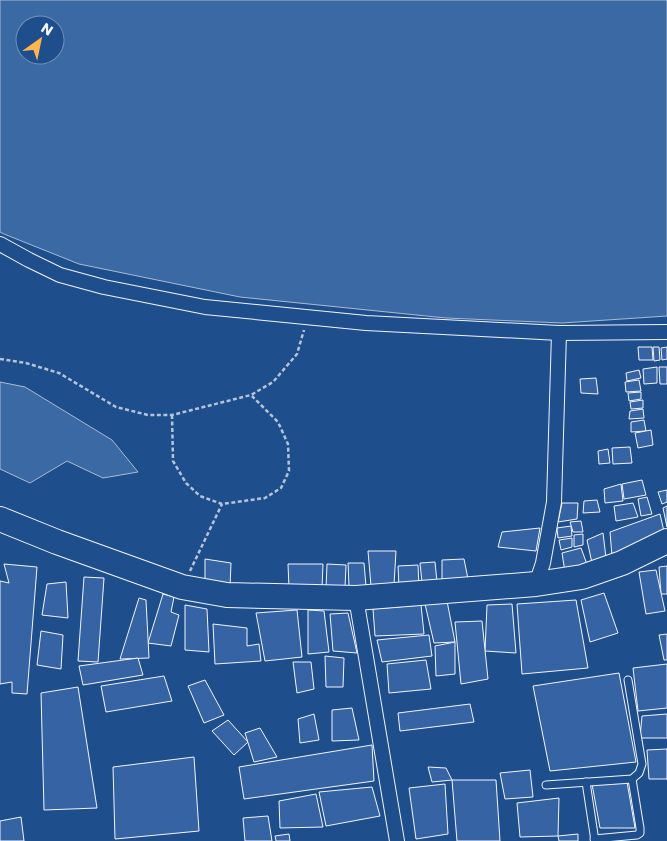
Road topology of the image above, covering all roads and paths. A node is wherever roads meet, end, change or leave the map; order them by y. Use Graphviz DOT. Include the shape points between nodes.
graph roads {
  1 [pos="0,244"];
  2 [pos="308,317"];
  3 [pos="667,332"];
  4 [pos="559,333"];
  5 [pos="0,359"];
  6 [pos="251,395"];
  7 [pos="172,415"];
  8 [pos="222,504"];
  9 [pos="0,519"];
  10 [pos="667,541"];
  11 [pos="536,584"];
  12 [pos="182,587"];
  13 [pos="356,598"];
  14 [pos="628,680"];
  15 [pos="632,779"];
  16 [pos="586,782"];
  17 [pos="546,785"];
  18 [pos="633,838"];
  19 [pos="594,840"];
  20 [pos="397,841"];
  1 -- 2 [label="street" via="60,275 104,287 205,307"];
  2 -- 4 [label="street"];
  2 -- 6 [label="path" via="297,354 274,382"];
  3 -- 4 [label="street"];
  4 -- 11 [label="street" via="554,502"];
  5 -- 7 [label="path" via="26,363 59,374 116,407 148,415"];
  6 -- 7 [label="path"];
  6 -- 8 [label="path" via="278,422 288,444 289,471 280,488 265,498"];
  7 -- 8 [label="path" via="173,461 186,482 200,496"];
  8 -- 12 [label="path"];
  9 -- 12 [label="highway"];
  10 -- 11 [label="highway" via="622,563 582,576"];
  11 -- 13 [label="highway"];
  12 -- 13 [label="highway" via="227,595"];
  13 -- 20 [label="street"];
  14 -- 15 [label="lane" via="642,764"];
  15 -- 16 [label="lane"];
  15 -- 18 [label="lane" via="640,828 640,833"];
  16 -- 17 [label="lane"];
  16 -- 19 [label="lane"];
  18 -- 19 [label="lane"];
}
